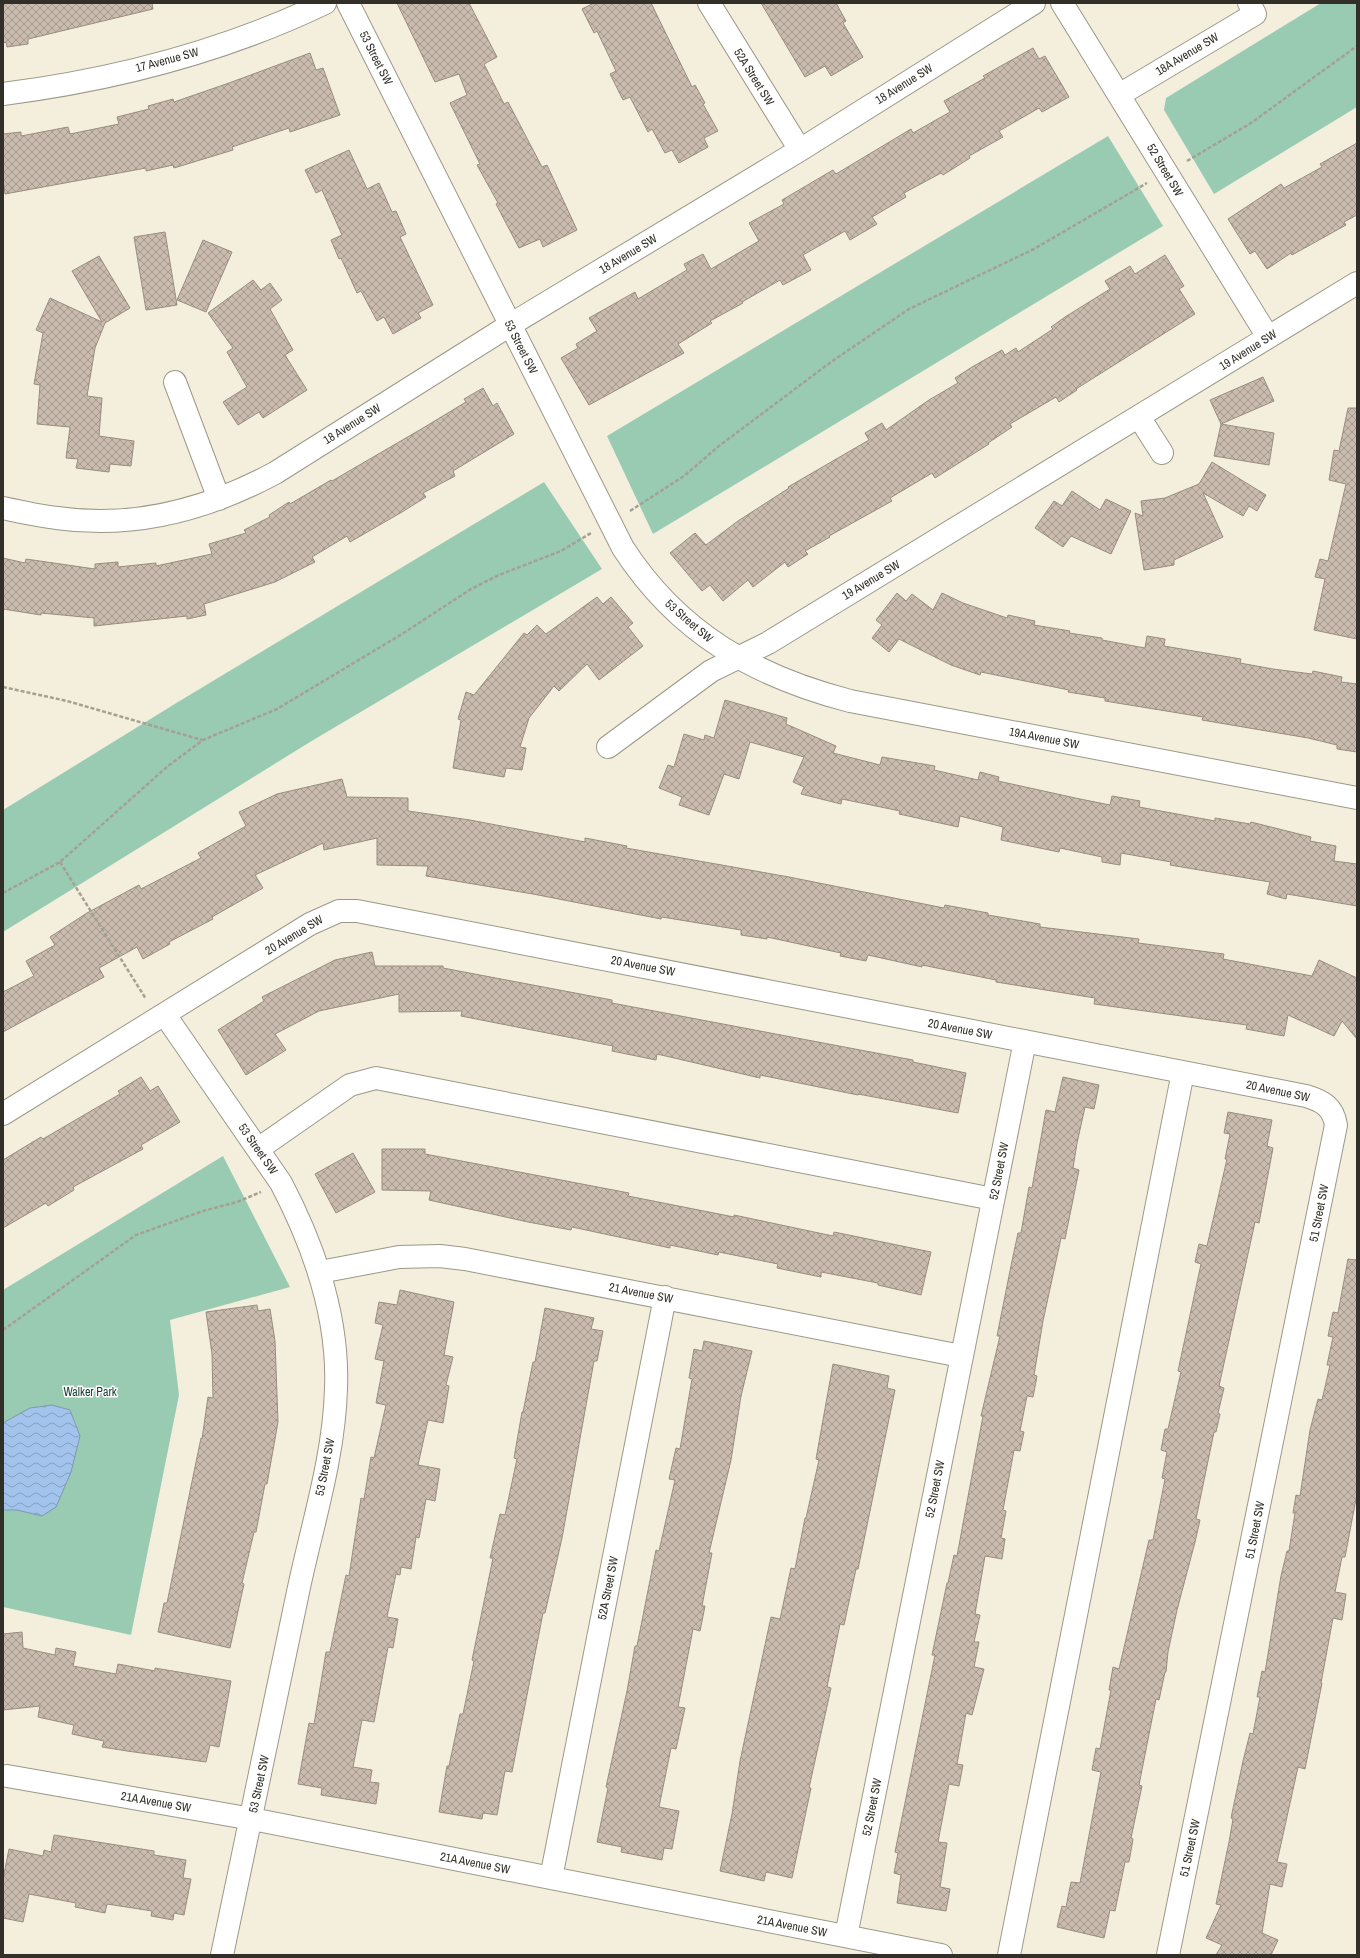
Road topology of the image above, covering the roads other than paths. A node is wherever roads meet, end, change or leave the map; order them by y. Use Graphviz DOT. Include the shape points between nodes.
graph roads {
  1 [pos="325,3"];
  2 [pos="348,3"];
  3 [pos="709,3"];
  4 [pos="1034,3"];
  5 [pos="1062,3"];
  6 [pos="1252,8"];
  7 [pos="3,94"];
  8 [pos="1119,95"];
  9 [pos="800,150"];
  10 [pos="1357,283"];
  11 [pos="510,325"];
  12 [pos="1268,337"];
  13 [pos="175,382"];
  14 [pos="1139,417"];
  15 [pos="1162,453"];
  16 [pos="219,499"];
  17 [pos="3,508"];
  18 [pos="737,657"];
  19 [pos="608,748"];
  20 [pos="1357,798"];
  21 [pos="165,1015"];
  22 [pos="1025,1041"];
  23 [pos="1182,1072"];
  24 [pos="1329,1106"];
  25 [pos="3,1114"];
  26 [pos="258,1149"];
  27 [pos="993,1199"];
  28 [pos="320,1272"];
  29 [pos="665,1297"];
  30 [pos="961,1356"];
  31 [pos="8,1776"];
  32 [pos="252,1819"];
  33 [pos="551,1878"];
  34 [pos="846,1936"];
  35 [pos="222,1955"];
  36 [pos="941,1955"];
  37 [pos="1009,1955"];
  38 [pos="1168,1955"];
  1 -- 7 [label="street, 17 Avenue SW" via="235,40 183,56 125,72"];
  2 -- 11 [label="street, 53 Street SW"];
  3 -- 9 [label="street, 52A Street SW"];
  4 -- 9 [label="street, 18 Avenue SW"];
  5 -- 8 [label="street, 52 Street SW"];
  6 -- 8 [label="street, 18A Avenue SW"];
  8 -- 12 [label="street, 52 Street SW"];
  9 -- 11 [label="street, 18 Avenue SW"];
  10 -- 12 [label="street, 19 Avenue SW"];
  11 -- 16 [label="street, 18 Avenue SW" via="275,473"];
  11 -- 18 [label="street, 53 Street SW" via="609,522 634,565 649,585 688,623"];
  12 -- 14 [label="street, 19 Avenue SW"];
  13 -- 16 [label="street"];
  14 -- 15 [label="street"];
  14 -- 18 [label="street, 19 Avenue SW" via="768,643"];
  16 -- 17 [label="street, 18 Avenue SW" via="169,514 112,521 58,518"];
  18 -- 19 [label="street, 19 Avenue SW" via="711,671"];
  18 -- 20 [label="street, 19A Avenue SW" via="797,685 850,700"];
  21 -- 22 [label="street, 20 Avenue SW" via="324,916 339,911 357,911"];
  21 -- 25 [label="street, 20 Avenue SW"];
  21 -- 26 [label="street, 53 Street SW"];
  22 -- 23 [label="street, 20 Avenue SW"];
  22 -- 27 [label="street, 52 Street SW"];
  23 -- 24 [label="street, 20 Avenue SW" via="1306,1096"];
  23 -- 37 [label="street"];
  24 -- 38 [label="street, 51 Street SW" via="1335,1116 1336,1125"];
  26 -- 27 [label="street" via="350,1085 376,1078"];
  26 -- 28 [label="street, 53 Street SW" via="281,1183 301,1223"];
  27 -- 30 [label="street, 52 Street SW"];
  28 -- 29 [label="street, 21 Avenue SW" via="399,1257 440,1256"];
  28 -- 32 [label="street, 53 Street SW" via="335,1355 337,1388 333,1429"];
  29 -- 30 [label="street, 21 Avenue SW"];
  29 -- 33 [label="street, 52A Street SW"];
  30 -- 34 [label="street, 52 Street SW"];
  31 -- 32 [label="street, 21A Avenue SW"];
  32 -- 33 [label="street, 21A Avenue SW"];
  32 -- 35 [label="street, 53 Street SW"];
  33 -- 34 [label="street, 21A Avenue SW"];
  34 -- 36 [label="street, 21A Avenue SW"];
}
